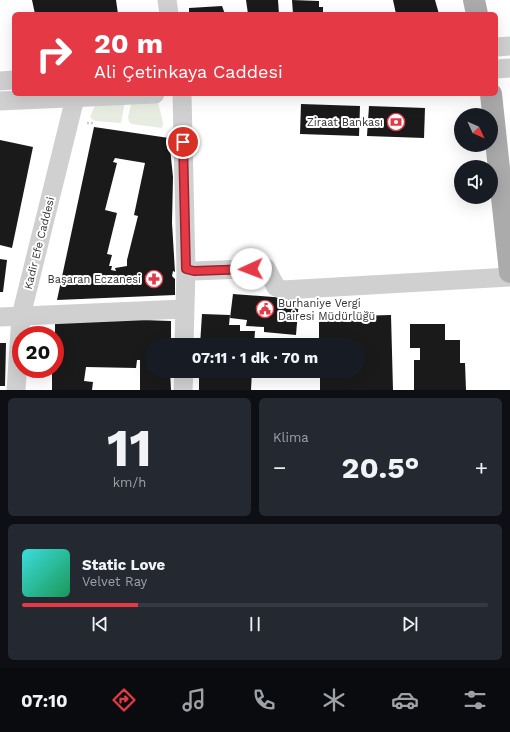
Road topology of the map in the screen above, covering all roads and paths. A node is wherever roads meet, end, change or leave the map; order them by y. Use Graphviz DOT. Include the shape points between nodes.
graph roads {
  1 [pos="167,0"];
  2 [pos="474,0"];
  3 [pos="169,12"];
  4 [pos="477,12"];
  5 [pos="510,46"];
  6 [pos="498,47"];
  7 [pos="510,68"];
  8 [pos="498,69"];
  9 [pos="12,80"];
  10 [pos="0,81"];
  11 [pos="116,96"];
  12 [pos="182,96"];
  13 [pos="491,96"];
  14 [pos="75,98"];
  15 [pos="0,101"];
  16 [pos="186,269"];
  17 [pos="510,272"];
  18 [pos="510,277"];
  19 [pos="184,309"];
  20 [pos="21,316"];
  21 [pos="0,317"];
  22 [pos="184,338"];
  23 [pos="184,378"];
  24 [pos="16,390"];
  25 [pos="184,390"];
  1 -- 3 [label="street"];
  2 -- 4 [label="main road"];
  5 -- 6 [label="street"];
  7 -- 8 [label="street"];
  9 -- 10 [label="street"];
  11 -- 14 [label="street"];
  12 -- 16 [label="street"];
  13 -- 17 [label="main road"];
  14 -- 15 [label="street"];
  14 -- 20 [label="street, Kadir Efe Caddesi"];
  16 -- 18 [label="street" via="194,271 266,268 276,288 283,290"];
  16 -- 19 [label="street"];
  19 -- 20 [label="street"];
  19 -- 22 [label="street"];
  20 -- 21 [label="street"];
  20 -- 24 [label="street, Kadir Efe Caddesi"];
  23 -- 25 [label="street"];
}
